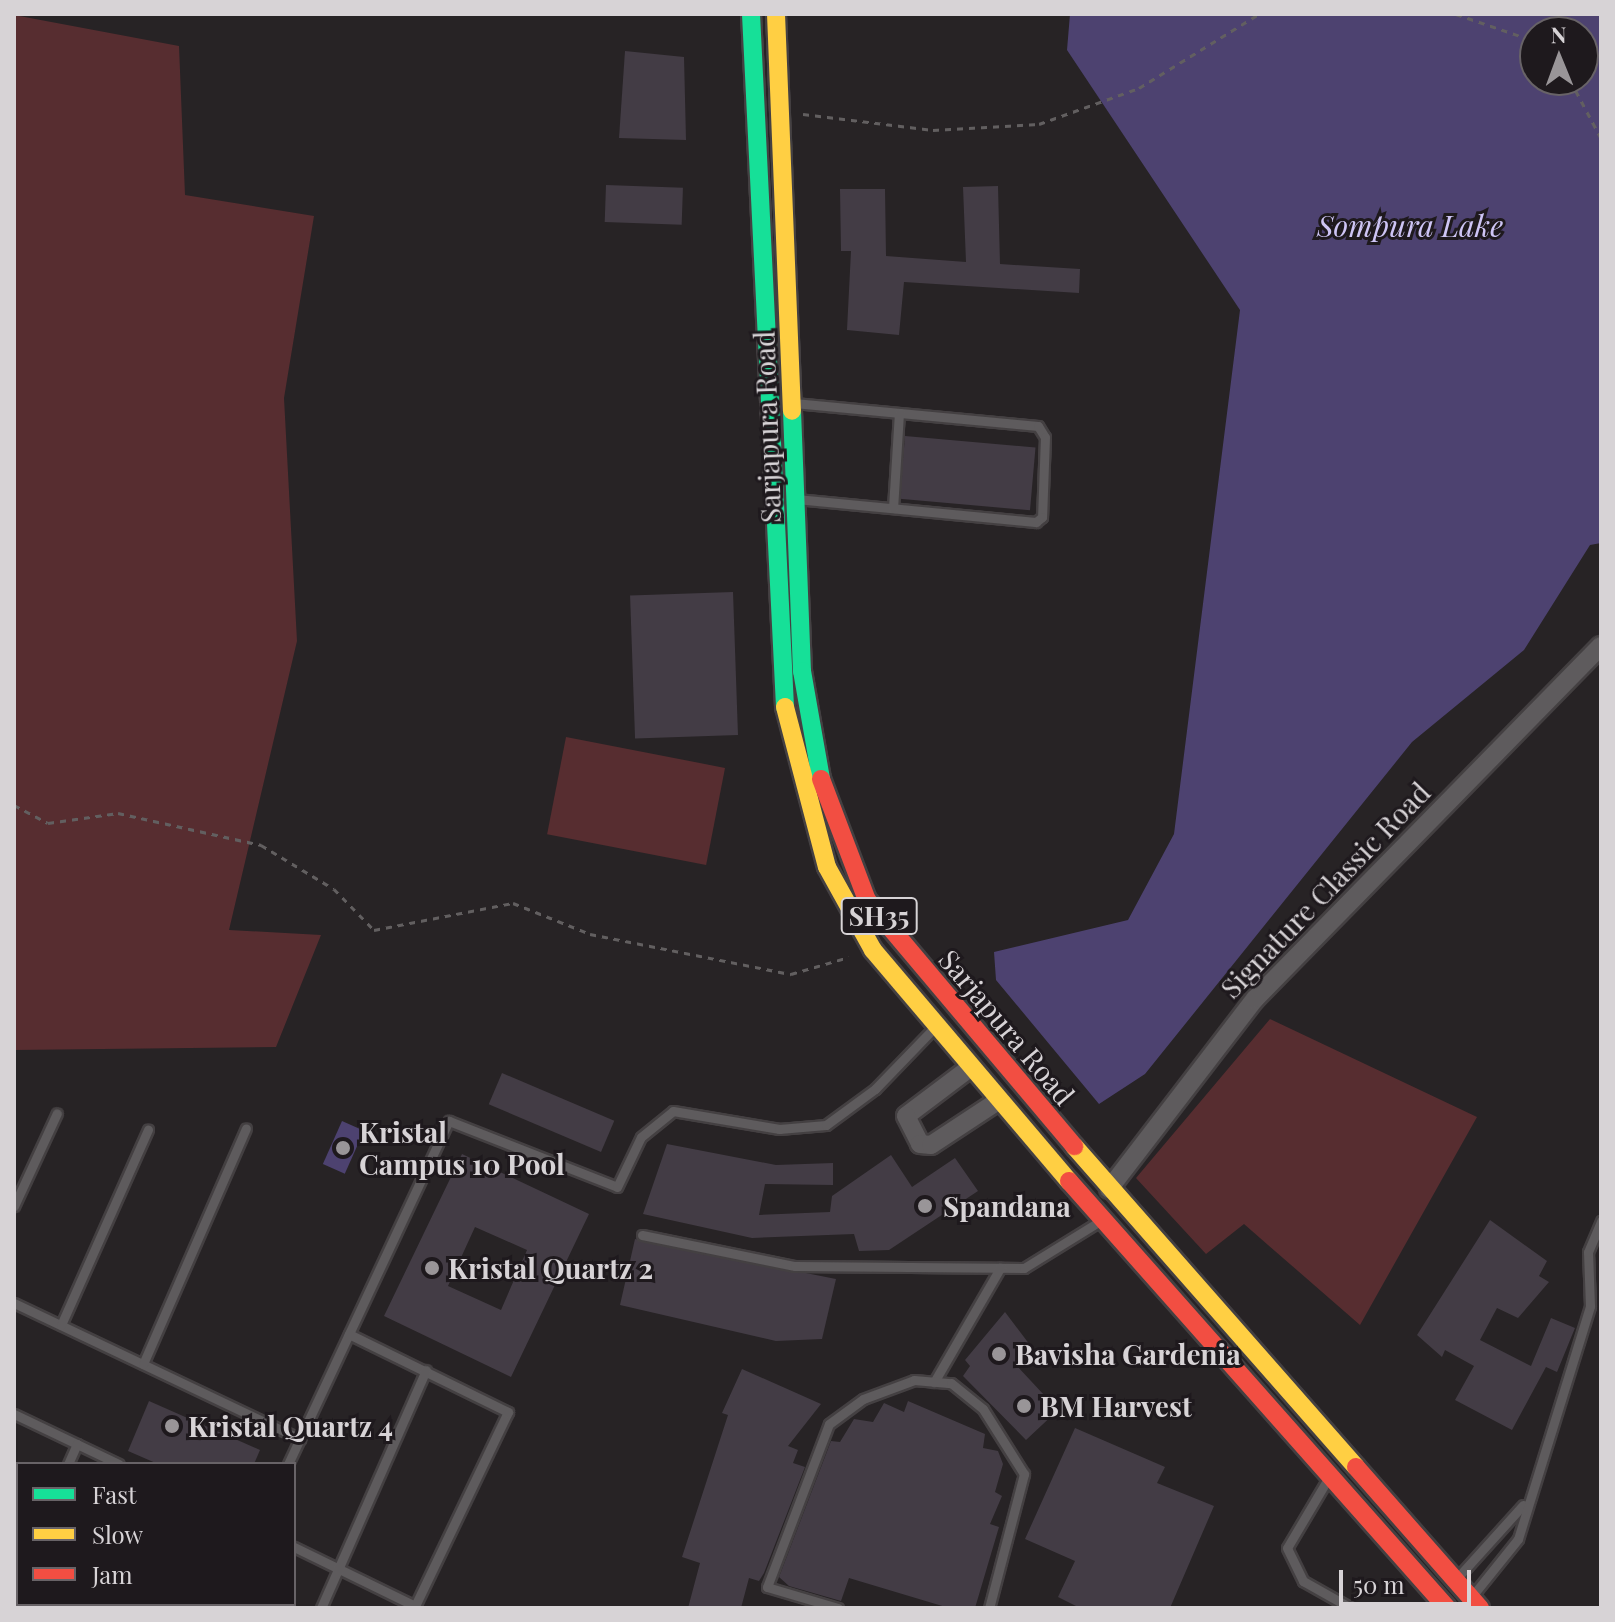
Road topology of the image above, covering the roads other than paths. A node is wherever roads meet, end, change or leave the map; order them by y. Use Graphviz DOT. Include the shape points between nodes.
graph roads {
  1 [pos="751,14"];
  2 [pos="776,14"];
  3 [pos="792,331"];
  4 [pos="769,334"];
  5 [pos="794,403"];
  6 [pos="899,413"];
  7 [pos="796,499"];
  8 [pos="893,508"];
  9 [pos="1601,646"];
  10 [pos="954,1010"];
  11 [pos="936,1026"];
  12 [pos="971,1067"];
  13 [pos="998,1101"];
  14 [pos="57,1113"];
  15 [pos="246,1128"];
  16 [pos="148,1130"];
  17 [pos="1109,1189"];
  18 [pos="14,1206"];
  19 [pos="1103,1219"];
  20 [pos="1601,1221"];
  21 [pos="642,1235"];
  22 [pos="1000,1268"];
  23 [pos="14,1303"];
  24 [pos="1210,1306"];
  25 [pos="1194,1319"];
  26 [pos="61,1325"];
  27 [pos="349,1334"];
  28 [pos="143,1364"];
  29 [pos="426,1370"];
  30 [pos="934,1382"];
  31 [pos="14,1414"];
  32 [pos="300,1439"];
  33 [pos="77,1444"];
  34 [pos="69,1462"];
  35 [pos="115,1462"];
  36 [pos="289,1462"];
  37 [pos="1331,1475"];
  38 [pos="1523,1505"];
  39 [pos="296,1548"];
  40 [pos="339,1568"];
  41 [pos="1455,1579"];
  42 [pos="1476,1603"];
  43 [pos="321,1608"];
  44 [pos="838,1608"];
  45 [pos="989,1608"];
  46 [pos="1351,1608"];
  47 [pos="1447,1608"];
  1 -- 4 [label="main road, Sarjapura Road"];
  2 -- 3 [label="main road, Sarjapura Road / SH35" via="785,110"];
  3 -- 4 [label="main road"];
  3 -- 5 [label="main road, Sarjapura Road / SH35"];
  4 -- 11 [label="main road, Sarjapura Road" via="780,673 789,741 827,867 873,950"];
  5 -- 6 [label="lane"];
  5 -- 7 [label="main road, Sarjapura Road / SH35"];
  6 -- 8 [label="lane"];
  6 -- 8 [label="lane" via="1038,426 1045,437 1042,517"];
  7 -- 8 [label="lane"];
  7 -- 10 [label="main road, Sarjapura Road / SH35" via="802,671 824,794 867,900"];
  9 -- 17 [label="street, Signature Classic Road" via="1255,999"];
  10 -- 11 [label="main road"];
  10 -- 17 [label="main road, Sarjapura Road / SH35"];
  11 -- 12 [label="main road, Sarjapura Road"];
  11 -- 27 [label="lane" via="875,1089 826,1125 779,1129 673,1111 641,1137 617,1187 449,1121"];
  12 -- 13 [label="main road, Sarjapura Road"];
  12 -- 13 [label="street" via="906,1116 920,1144 931,1145"];
  13 -- 19 [label="main road, Sarjapura Road"];
  14 -- 18 [label="lane"];
  15 -- 28 [label="lane"];
  16 -- 26 [label="lane"];
  17 -- 24 [label="main road, Sarjapura Road / SH35"];
  19 -- 22 [label="lane" via="1024,1268"];
  19 -- 25 [label="main road, Sarjapura Road"];
  20 -- 38 [label="lane" via="1588,1252 1590,1306"];
  21 -- 22 [label="lane" via="795,1266"];
  22 -- 30 [label="lane"];
  23 -- 26 [label="lane"];
  24 -- 25 [label="main road"];
  24 -- 41 [label="main road, Sarjapura Road / SH35"];
  25 -- 37 [label="main road, Sarjapura Road"];
  26 -- 28 [label="lane"];
  27 -- 29 [label="lane"];
  27 -- 32 [label="lane"];
  28 -- 32 [label="lane"];
  29 -- 40 [label="lane"];
  29 -- 40 [label="lane" via="508,1412 415,1606"];
  30 -- 44 [label="lane" via="914,1380 863,1399 829,1424 767,1587"];
  30 -- 45 [label="lane" via="951,1383 983,1409 1024,1474"];
  31 -- 33 [label="lane"];
  32 -- 36 [label="lane"];
  33 -- 34 [label="lane"];
  33 -- 35 [label="lane"];
  37 -- 46 [label="lane" via="1287,1548 1303,1581"];
  37 -- 47 [label="main road, Sarjapura Road"];
  38 -- 41 [label="lane"];
  38 -- 42 [label="lane" via="1518,1539"];
  39 -- 40 [label="lane"];
  40 -- 43 [label="lane"];
  41 -- 42 [label="main road, Sarjapura Road / SH35"];
}
